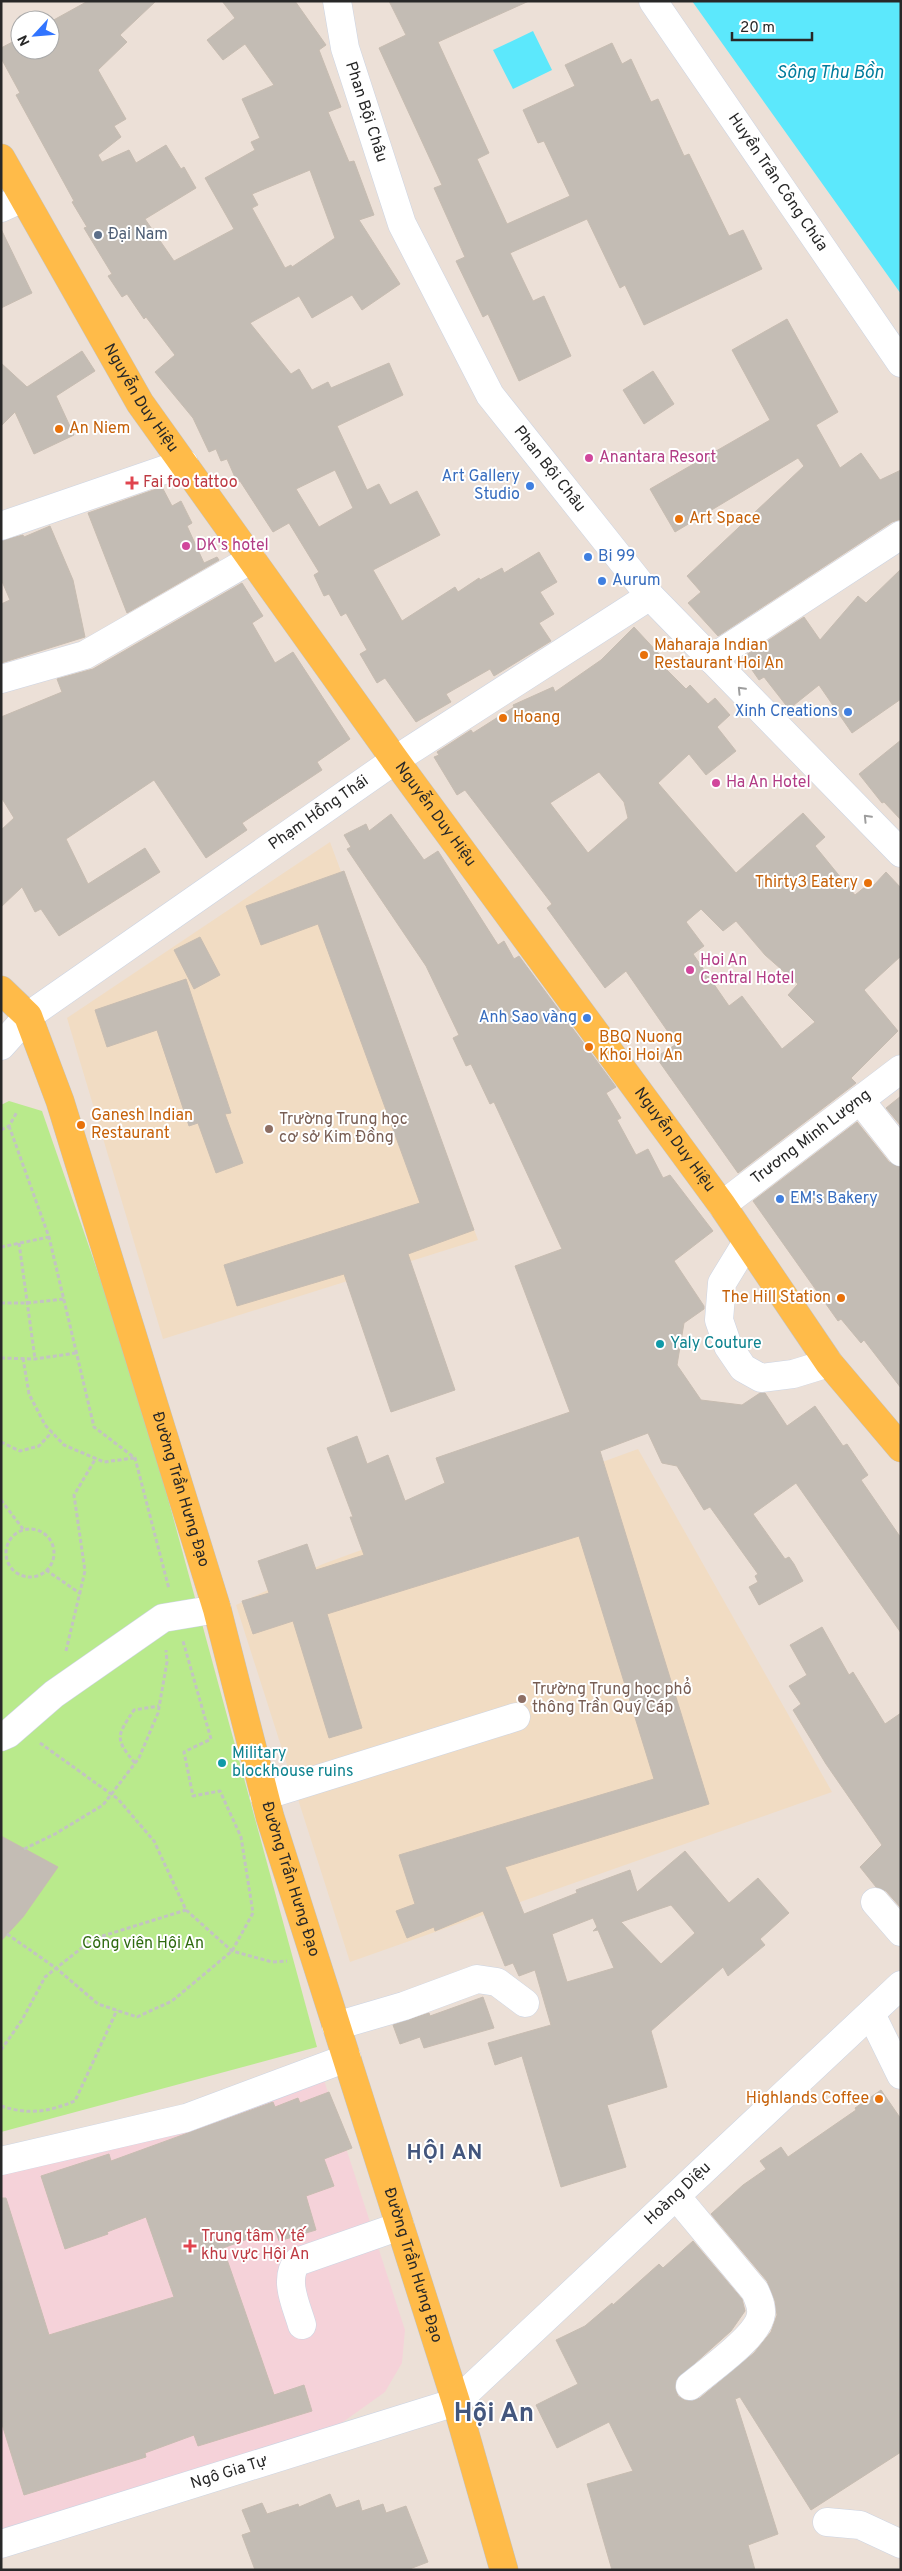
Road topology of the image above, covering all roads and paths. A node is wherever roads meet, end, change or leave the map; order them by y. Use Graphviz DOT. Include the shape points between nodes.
graph roads {
  1 [pos="336,1"];
  2 [pos="653,1"];
  3 [pos="1,158"];
  4 [pos="12,203"];
  5 [pos="901,363"];
  6 [pos="184,463"];
  7 [pos="1,526"];
  8 [pos="901,535"];
  9 [pos="252,559"];
  10 [pos="650,596"];
  11 [pos="711,660"];
  12 [pos="3,676"];
  13 [pos="395,760"];
  14 [pos="901,853"];
  15 [pos="1,990"];
  16 [pos="28,1016"];
  17 [pos="1,1046"];
  18 [pos="901,1069"];
  19 [pos="860,1100"];
  20 [pos="17,1112"];
  21 [pos="9,1126"];
  22 [pos="1,1130"];
  23 [pos="901,1152"];
  24 [pos="722,1205"];
  25 [pos="49,1237"];
  26 [pos="747,1242"];
  27 [pos="19,1243"];
  28 [pos="1,1247"];
  29 [pos="64,1299"];
  30 [pos="1,1303"];
  31 [pos="27,1303"];
  32 [pos="76,1353"];
  33 [pos="1,1358"];
  34 [pos="23,1358"];
  35 [pos="35,1358"];
  36 [pos="829,1363"];
  37 [pos="52,1432"];
  38 [pos="1,1442"];
  39 [pos="901,1448"];
  40 [pos="96,1458"];
  41 [pos="134,1458"];
  42 [pos="1,1500"];
  43 [pos="23,1529"];
  44 [pos="46,1570"];
  45 [pos="81,1594"];
  46 [pos="217,1608"];
  47 [pos="169,1617"];
  48 [pos="54,1694"];
  49 [pos="159,1706"];
  50 [pos="516,1717"];
  51 [pos="9,1732"];
  52 [pos="134,1763"];
  53 [pos="111,1794"];
  54 [pos="264,1796"];
  55 [pos="24,1849"];
  56 [pos="875,1902"];
  57 [pos="186,1910"];
  58 [pos="901,1932"];
  59 [pos="7,1934"];
  60 [pos="232,1951"];
  61 [pos="291,1961"];
  62 [pos="56,1968"];
  63 [pos="901,1985"];
  64 [pos="525,2003"];
  65 [pos="117,2010"];
  66 [pos="871,2014"];
  67 [pos="336,2026"];
  68 [pos="1,2050"];
  69 [pos="347,2058"];
  70 [pos="901,2075"];
  71 [pos="1,2106"];
  72 [pos="1,2161"];
  73 [pos="676,2196"];
  74 [pos="400,2226"];
  75 [pos="302,2325"];
  76 [pos="690,2386"];
  77 [pos="456,2402"];
  78 [pos="827,2522"];
  79 [pos="1,2544"];
  80 [pos="901,2544"];
  81 [pos="504,2570"];
  1 -- 10 [label="street, Phan Bội Châu" via="345,48 402,224 490,395"];
  2 -- 5 [label="street, Huyền Trân Công Chúa"];
  3 -- 4 [label="main road, Nguyễn Duy Hiệu"];
  4 -- 6 [label="main road, Nguyễn Duy Hiệu" via="140,403"];
  6 -- 7 [label="street"];
  6 -- 9 [label="main road, Nguyễn Duy Hiệu"];
  8 -- 11 [label="street"];
  9 -- 12 [label="street" via="85,654"];
  9 -- 13 [label="main road, Nguyễn Duy Hiệu"];
  10 -- 11 [label="street, Phan Bội Châu"];
  10 -- 13 [label="street, Phạm Hồng Thái"];
  14 -- 11 [label="street, Phan Bội Châu, one-way"];
  13 -- 16 [label="street, Phạm Hồng Thái"];
  13 -- 24 [label="main road, Nguyễn Duy Hiệu"];
  15 -- 16 [label="main road"];
  16 -- 17 [label="street, Phạm Hồng Thái"];
  16 -- 46 [label="main road, Đường Trần Hưng Đạo" via="60,1101"];
  18 -- 19 [label="street, Trương Minh Lượng"];
  19 -- 23 [label="street"];
  19 -- 24 [label="street, Trương Minh Lượng"];
  20 -- 21 [label="path"];
  21 -- 22 [label="path"];
  21 -- 25 [label="path"];
  24 -- 26 [label="main road, Nguyễn Duy Hiệu"];
  25 -- 27 [label="path"];
  25 -- 29 [label="path"];
  26 -- 36 [label="main road, Nguyễn Duy Hiệu"];
  26 -- 36 [label="street" via="722,1283 719,1320 728,1346 743,1368 761,1378 793,1374"];
  27 -- 28 [label="path"];
  27 -- 31 [label="path"];
  29 -- 31 [label="path"];
  29 -- 32 [label="path"];
  30 -- 31 [label="path"];
  31 -- 35 [label="path"];
  32 -- 35 [label="path"];
  32 -- 41 [label="path" via="94,1427"];
  33 -- 34 [label="path"];
  34 -- 35 [label="path"];
  34 -- 37 [label="path" via="29,1394"];
  36 -- 39 [label="main road, Nguyễn Duy Hiệu"];
  37 -- 38 [label="path" via="39,1446 20,1451"];
  37 -- 40 [label="path" via="64,1445"];
  40 -- 41 [label="path" via="104,1462"];
  40 -- 45 [label="path" via="74,1494 84,1571"];
  41 -- 47 [label="path"];
  42 -- 43 [label="path"];
  43 -- 44 [label="path" via="39,1530 50,1541 54,1556"];
  43 -- 44 [label="path" via="10,1538 7,1561 17,1573 32,1577"];
  44 -- 45 [label="path"];
  45 -- 48 [label="path"];
  46 -- 47 [label="street"];
  46 -- 54 [label="main road, Đường Trần Hưng Đạo"];
  47 -- 48 [label="street"];
  47 -- 49 [label="path" via="167,1662"];
  47 -- 60 [label="path" via="211,1739 184,1752 193,1796 220,1790 241,1836 252,1912"];
  48 -- 51 [label="street"];
  49 -- 52 [label="path" via="143,1749"];
  49 -- 52 [label="path" via="134,1710 120,1732 121,1747"];
  50 -- 54 [label="street"];
  51 -- 53 [label="path"];
  52 -- 53 [label="path"];
  53 -- 55 [label="path" via="103,1805"];
  53 -- 57 [label="path" via="154,1841"];
  54 -- 67 [label="main road, Đường Trần Hưng Đạo"];
  56 -- 58 [label="street"];
  57 -- 60 [label="path"];
  57 -- 62 [label="path" via="93,1938"];
  59 -- 62 [label="path"];
  60 -- 61 [label="path" via="272,1962"];
  60 -- 65 [label="path" via="172,2001 138,2016"];
  62 -- 65 [label="path" via="98,2004"];
  62 -- 68 [label="path" via="45,1977"];
  63 -- 66 [label="street, Hoàng Diệu"];
  64 -- 67 [label="street" via="497,1982 477,1979 404,2006"];
  65 -- 71 [label="path" via="75,2101 56,2109 21,2112"];
  66 -- 70 [label="street"];
  66 -- 73 [label="street, Hoàng Diệu"];
  67 -- 69 [label="main road, Đường Trần Hưng Đạo"];
  69 -- 72 [label="street" via="186,2118"];
  69 -- 74 [label="main road, Đường Trần Hưng Đạo"];
  73 -- 76 [label="street" via="755,2291 761,2306 759,2320 748,2336"];
  73 -- 77 [label="street, Hoàng Diệu"];
  74 -- 75 [label="street" via="296,2262 290,2281"];
  74 -- 77 [label="main road, Đường Trần Hưng Đạo"];
  77 -- 79 [label="street, Ngô Gia Tự"];
  77 -- 81 [label="main road, Đường Trần Hưng Đạo"];
  78 -- 80 [label="street" via="860,2525"];
}
